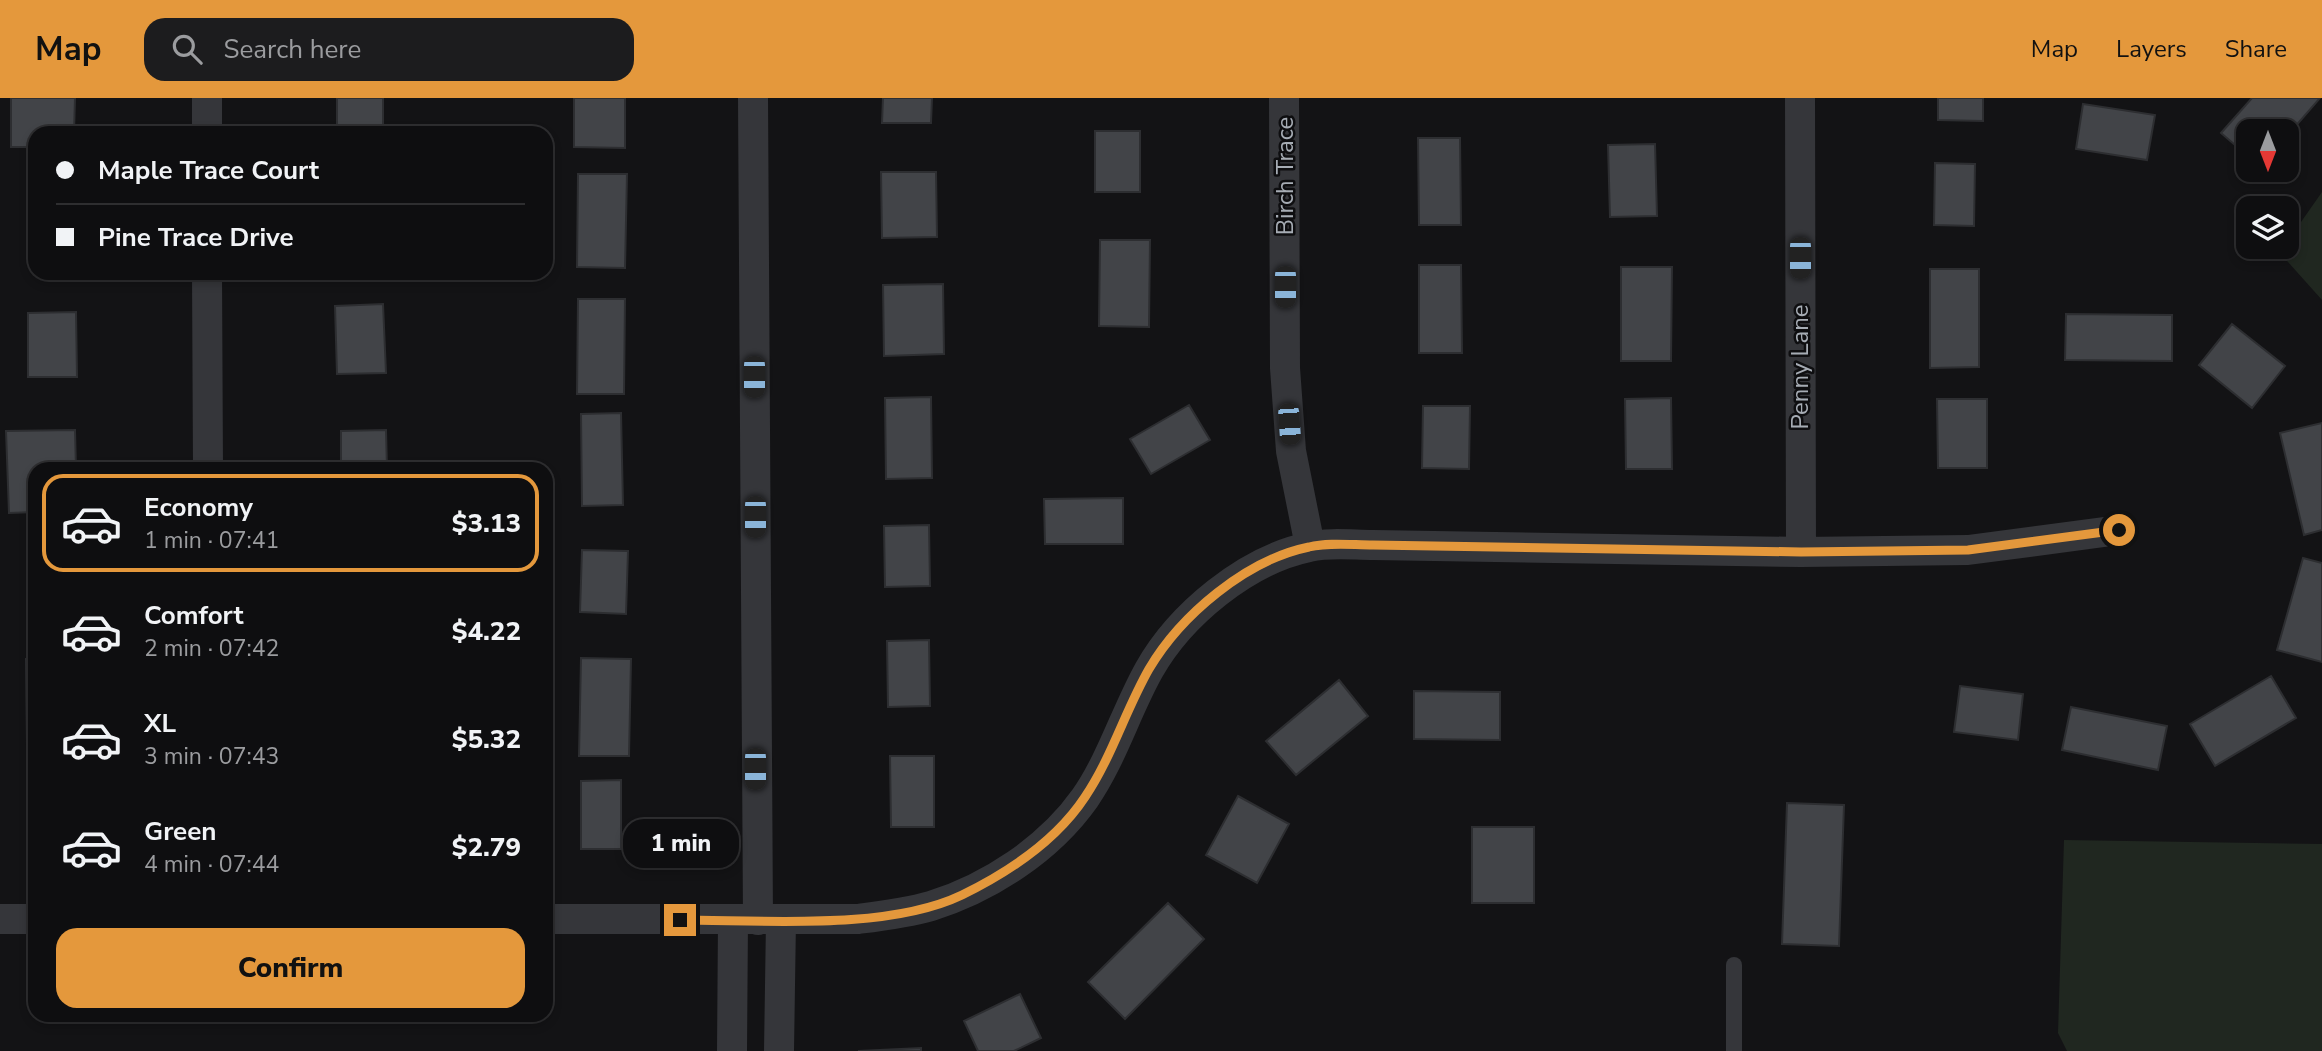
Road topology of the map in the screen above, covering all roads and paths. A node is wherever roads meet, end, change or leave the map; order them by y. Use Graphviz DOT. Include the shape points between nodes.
graph roads {
  1 [pos="206,98"];
  2 [pos="753,98"];
  3 [pos="1284,98"];
  4 [pos="1800,98"];
  5 [pos="207,126"];
  6 [pos="207,280"];
  7 [pos="208,462"];
  8 [pos="2119,530"];
  9 [pos="1310,546"];
  10 [pos="1801,552"];
  11 [pos="0,919"];
  12 [pos="28,919"];
  13 [pos="553,919"];
  14 [pos="757,920"];
  15 [pos="1734,965"];
  16 [pos="732,1051"];
  17 [pos="779,1051"];
  18 [pos="1734,1051"];
  1 -- 5 [label="street"];
  2 -- 14 [label="street"];
  3 -- 9 [label="street, Birch Trace" via="1285,368 1291,451"];
  4 -- 10 [label="street, Penny Lane"];
  6 -- 7 [label="street"];
  8 -- 10 [label="street" via="1968,550"];
  9 -- 10 [label="street"];
  9 -- 14 [label="street" via="1244,575 1209,598 1184,623 1149,670 1084,799 1047,840 1009,870 960,896 901,914"];
  11 -- 12 [label="street"];
  13 -- 14 [label="street"];
  14 -- 16 [label="street"];
  14 -- 17 [label="street"];
  15 -- 18 [label="lane"];
}
